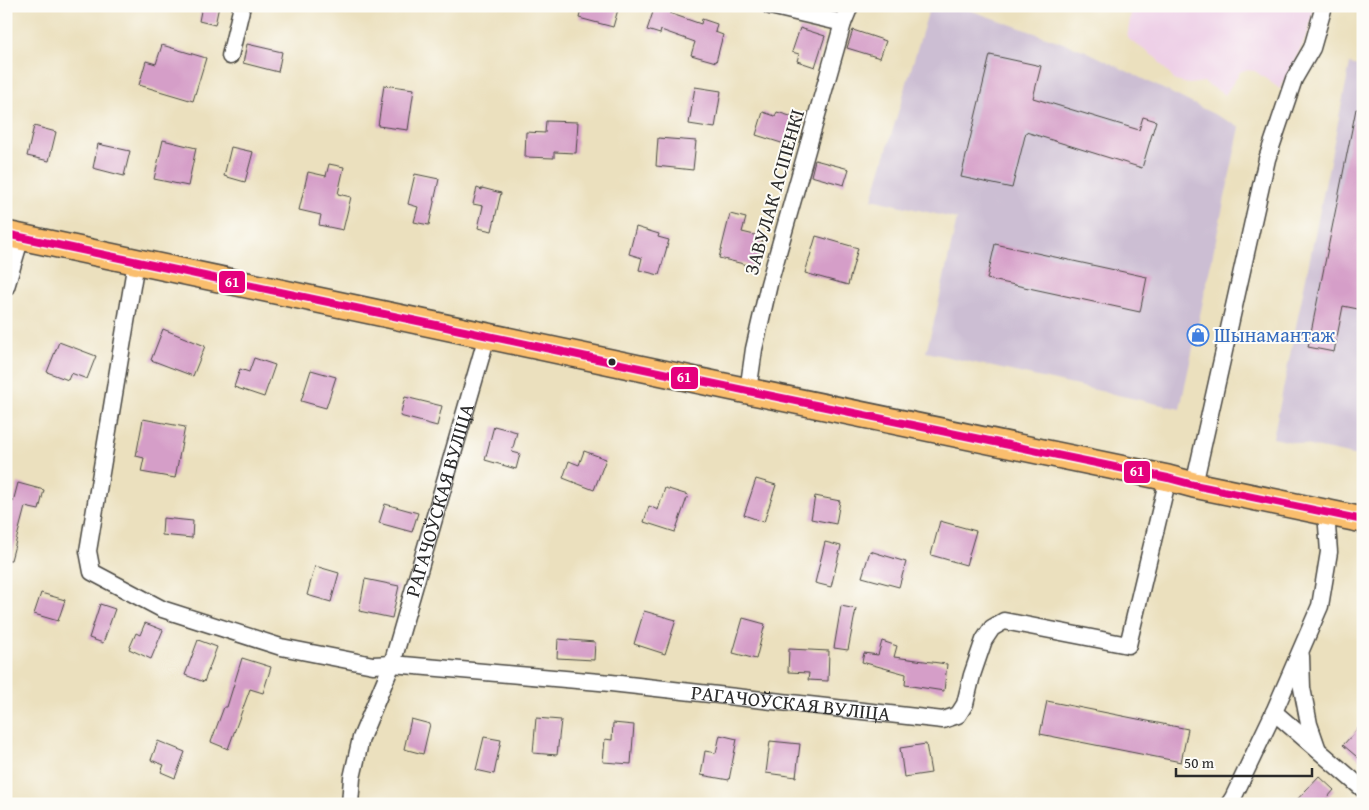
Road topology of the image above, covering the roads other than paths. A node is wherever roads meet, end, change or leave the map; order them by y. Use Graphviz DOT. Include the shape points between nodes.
graph roads {
  1 [pos="242,6"];
  2 [pos="770,6"];
  3 [pos="850,6"];
  4 [pos="1324,6"];
  5 [pos="843,24"];
  6 [pos="230,56"];
  7 [pos="13,235"];
  8 [pos="136,262"];
  9 [pos="6,287"];
  10 [pos="487,336"];
  11 [pos="748,391"];
  12 [pos="1168,478"];
  13 [pos="1194,485"];
  14 [pos="1326,513"];
  15 [pos="1363,520"];
  16 [pos="1300,652"];
  17 [pos="392,664"];
  18 [pos="1274,712"];
  19 [pos="1318,750"];
  20 [pos="1363,789"];
  21 [pos="350,804"];
  22 [pos="1228,804"];
  1 -- 6 [label="street"];
  2 -- 5 [label="street"];
  3 -- 5 [label="street, ЗАВУЛАК АСІПЕНКІ"];
  4 -- 13 [label="street" via="1312,48 1294,78 1267,159"];
  5 -- 11 [label="street, ЗАВУЛАК АСІПЕНКІ" via="769,284"];
  7 -- 8 [label="main road"];
  7 -- 9 [label="street"];
  8 -- 10 [label="main road"];
  8 -- 17 [label="street, РАГАЧОЎСКАЯ ВУЛІЦА" via="88,551 92,572 162,609 281,647 373,665"];
  10 -- 11 [label="main road"];
  10 -- 17 [label="street, РАГАЧОЎСКАЯ ВУЛІЦА"];
  11 -- 12 [label="main road"];
  12 -- 13 [label="main road"];
  12 -- 17 [label="street, РАГАЧОЎСКАЯ ВУЛІЦА" via="1128,645 1004,621 992,628 984,640 965,704 958,715 943,720 611,682"];
  13 -- 14 [label="main road"];
  14 -- 15 [label="main road"];
  14 -- 16 [label="street" via="1329,552 1320,606"];
  16 -- 18 [label="street"];
  16 -- 19 [label="street" via="1302,688"];
  17 -- 21 [label="street, РАГАЧОЎСКАЯ ВУЛІЦА" via="361,738"];
  18 -- 19 [label="street"];
  18 -- 22 [label="street"];
  19 -- 20 [label="street"];
}
